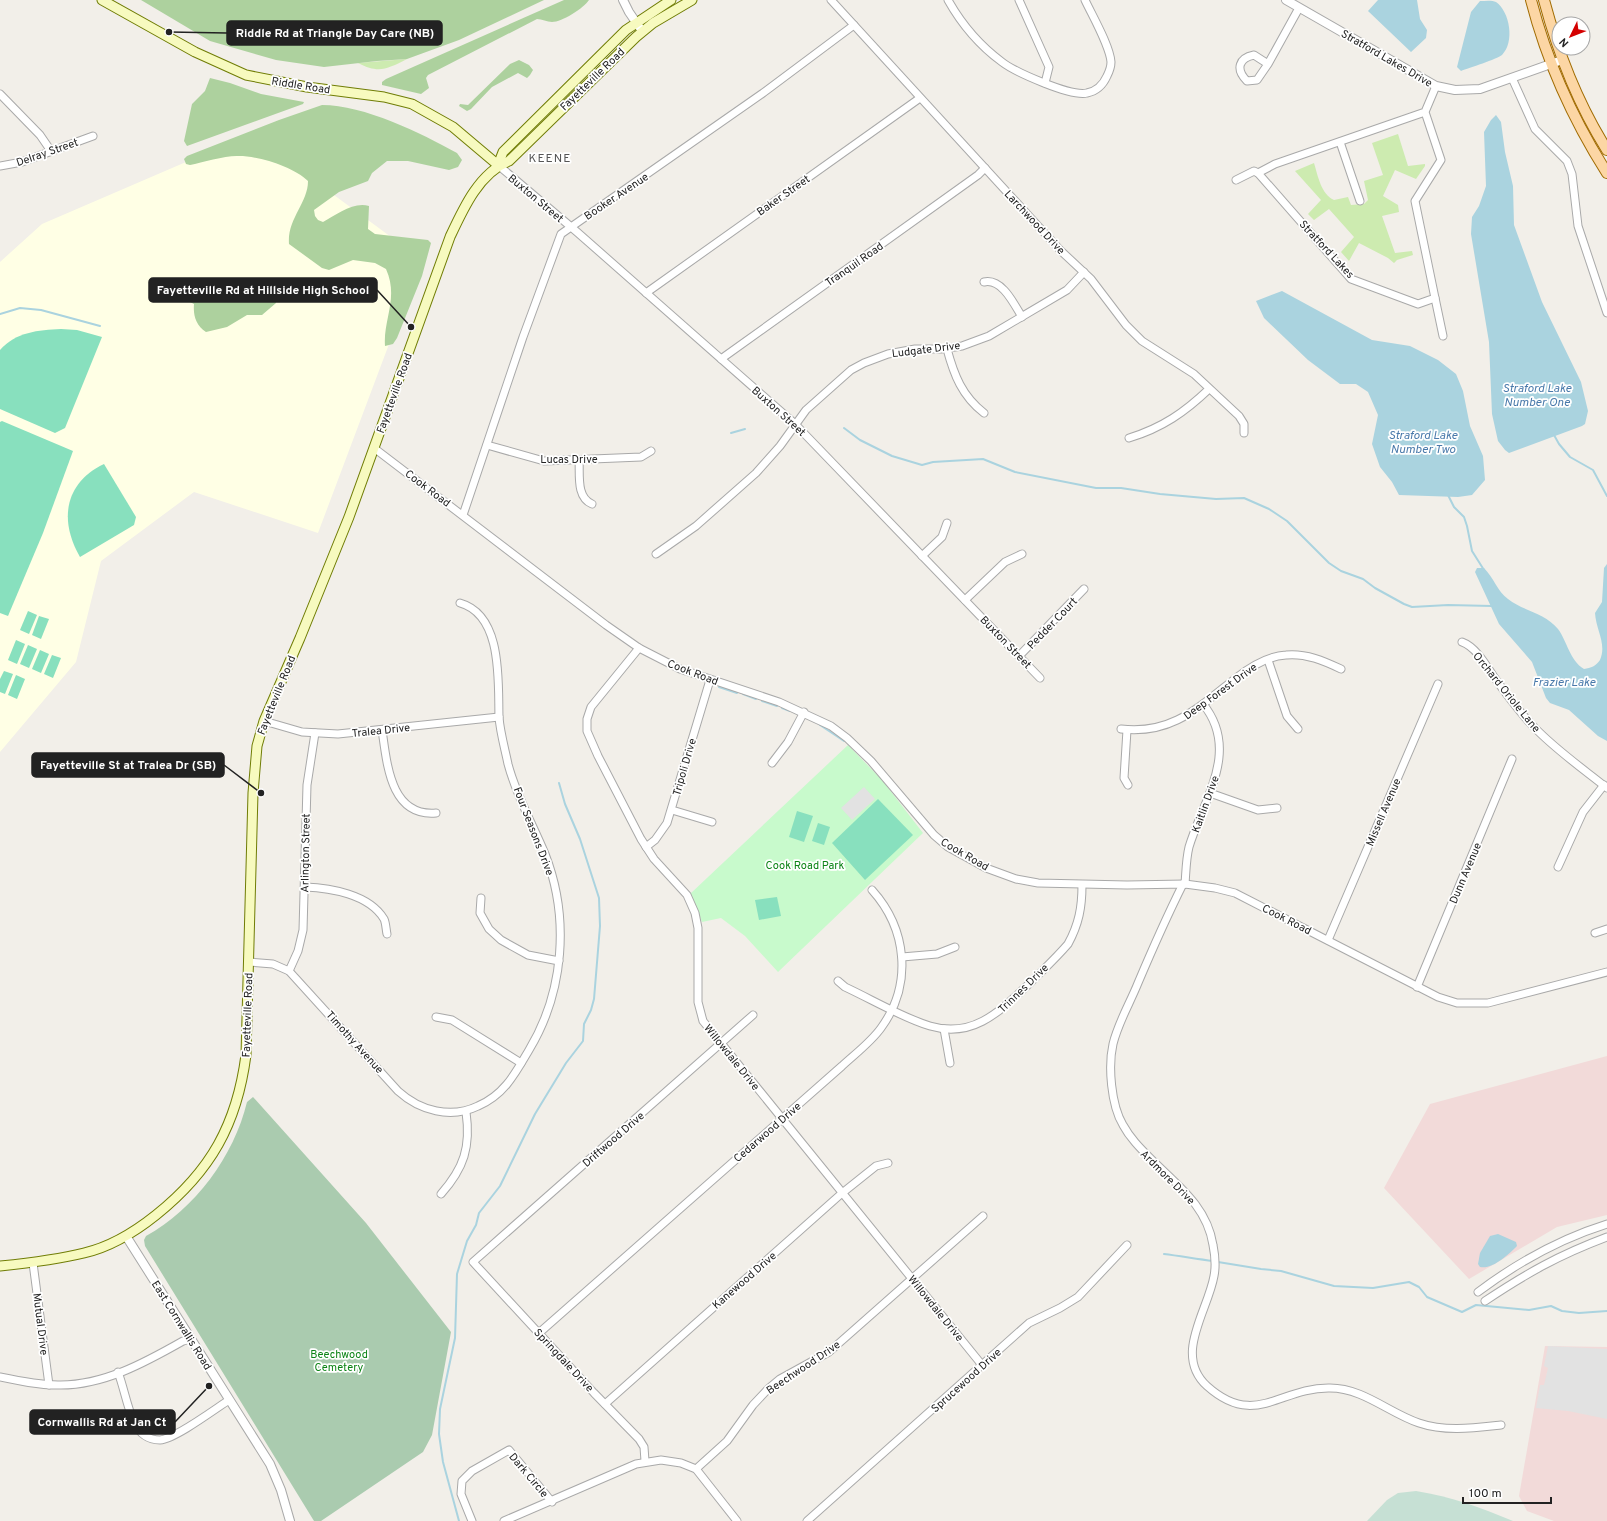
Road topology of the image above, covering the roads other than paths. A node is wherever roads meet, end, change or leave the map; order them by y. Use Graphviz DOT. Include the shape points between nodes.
graph roads {
  1 [pos="102,0"];
  2 [pos="624,0"];
  3 [pos="671,0"];
  4 [pos="692,0"];
  5 [pos="831,0"];
  6 [pos="948,0"];
  7 [pos="1019,0"];
  8 [pos="1085,0"];
  9 [pos="1286,0"];
  10 [pos="1531,0"];
  11 [pos="1544,0"];
  12 [pos="1299,8"];
  13 [pos="636,22"];
  14 [pos="854,25"];
  15 [pos="642,31"];
  16 [pos="1562,60"];
  17 [pos="1268,64"];
  18 [pos="1550,64"];
  19 [pos="1512,78"];
  20 [pos="1045,83"];
  21 [pos="1436,86"];
  22 [pos="0,94"];
  23 [pos="920,98"];
  24 [pos="1425,112"];
  25 [pos="93,136"];
  26 [pos="1340,142"];
  27 [pos="1607,150"];
  28 [pos="51,151"];
  29 [pos="0,166"];
  30 [pos="498,166"];
  31 [pos="985,168"];
  32 [pos="1258,173"];
  33 [pos="1607,173"];
  34 [pos="1236,180"];
  35 [pos="1360,201"];
  36 [pos="570,227"];
  37 [pos="1084,272"];
  38 [pos="984,282"];
  39 [pos="646,293"];
  40 [pos="1434,298"];
  41 [pos="1607,313"];
  42 [pos="1022,317"];
  43 [pos="1443,336"];
  44 [pos="946,348"];
  45 [pos="721,359"];
  46 [pos="1209,389"];
  47 [pos="984,413"];
  48 [pos="796,424"];
  49 [pos="1244,433"];
  50 [pos="1130,438"];
  51 [pos="487,445"];
  52 [pos="374,448"];
  53 [pos="651,450"];
  54 [pos="579,460"];
  55 [pos="592,504"];
  56 [pos="463,515"];
  57 [pos="947,523"];
  58 [pos="656,554"];
  59 [pos="1022,554"];
  60 [pos="922,556"];
  61 [pos="1084,589"];
  62 [pos="965,600"];
  63 [pos="460,603"];
  64 [pos="1462,642"];
  65 [pos="639,648"];
  66 [pos="1020,656"];
  67 [pos="1268,660"];
  68 [pos="1341,670"];
  69 [pos="1040,678"];
  70 [pos="710,680"];
  71 [pos="1438,684"];
  72 [pos="1203,704"];
  73 [pos="804,712"];
  74 [pos="500,717"];
  75 [pos="264,721"];
  76 [pos="1298,729"];
  77 [pos="382,730"];
  78 [pos="315,733"];
  79 [pos="1512,759"];
  80 [pos="772,763"];
  81 [pos="1128,785"];
  82 [pos="1605,787"];
  83 [pos="1210,793"];
  84 [pos="1277,808"];
  85 [pos="672,810"];
  86 [pos="436,813"];
  87 [pos="712,822"];
  88 [pos="646,847"];
  89 [pos="1558,867"];
  90 [pos="1082,884"];
  91 [pos="1184,884"];
  92 [pos="305,887"];
  93 [pos="872,890"];
  94 [pos="481,898"];
  95 [pos="1607,929"];
  96 [pos="1596,933"];
  97 [pos="387,934"];
  98 [pos="1328,940"];
  99 [pos="955,947"];
  100 [pos="902,957"];
  101 [pos="559,961"];
  102 [pos="249,962"];
  103 [pos="289,971"];
  104 [pos="1607,972"];
  105 [pos="838,981"];
  106 [pos="1417,987"];
  107 [pos="892,1009"];
  108 [pos="753,1015"];
  109 [pos="436,1017"];
  110 [pos="944,1029"];
  111 [pos="721,1044"];
  112 [pos="522,1063"];
  113 [pos="950,1063"];
  114 [pos="466,1112"];
  115 [pos="782,1118"];
  116 [pos="888,1162"];
  117 [pos="441,1194"];
  118 [pos="843,1194"];
  119 [pos="983,1216"];
  120 [pos="1607,1224"];
  121 [pos="126,1236"];
  122 [pos="1607,1237"];
  123 [pos="1127,1245"];
  124 [pos="473,1262"];
  125 [pos="33,1263"];
  126 [pos="0,1266"];
  127 [pos="913,1279"];
  128 [pos="1478,1292"];
  129 [pos="1485,1301"];
  130 [pos="539,1333"];
  131 [pos="191,1339"];
  132 [pos="982,1365"];
  133 [pos="118,1372"];
  134 [pos="0,1377"];
  135 [pos="49,1385"];
  136 [pos="229,1400"];
  137 [pos="605,1404"];
  138 [pos="1501,1425"];
  139 [pos="645,1461"];
  140 [pos="696,1469"];
  141 [pos="552,1502"];
  142 [pos="290,1521"];
  143 [pos="472,1521"];
  144 [pos="504,1521"];
  145 [pos="737,1521"];
  146 [pos="807,1521"];
  1 -- 30 [label="main road, Riddle Road" via="195,52 246,75 307,87 384,96 412,104 453,127"];
  2 -- 13 [label="street"];
  3 -- 13 [label="main road, Fayetteville Road"];
  4 -- 15 [label="main road, Fayetteville Road"];
  5 -- 14 [label="street, Larchwood Drive"];
  6 -- 20 [label="street" via="965,26 992,54 1013,69"];
  7 -- 20 [label="street" via="1049,67"];
  8 -- 20 [label="street" via="1110,57 1111,63 1104,82 1099,88 1086,94"];
  9 -- 12 [label="street, Stratford Lakes Drive"];
  10 -- 18 [label="main road"];
  11 -- 16 [label="main road"];
  12 -- 17 [label="street"];
  12 -- 21 [label="street, Stratford Lakes Drive"];
  13 -- 15 [label="street"];
  13 -- 30 [label="main road, Fayetteville Road" via="503,152"];
  14 -- 23 [label="street, Larchwood Drive"];
  14 -- 36 [label="street, Booker Avenue" via="750,102"];
  15 -- 30 [label="main road, Fayetteville Road" via="509,161"];
  16 -- 18 [label="street, Stratford Lakes Drive"];
  16 -- 27 [label="main road" via="1586,115"];
  18 -- 19 [label="street, Stratford Lakes Drive"];
  18 -- 33 [label="main road" via="1578,124"];
  19 -- 21 [label="street, Stratford Lakes Drive" via="1480,89 1455,90"];
  19 -- 41 [label="street" via="1535,129 1567,161 1572,174 1578,226"];
  21 -- 24 [label="street"];
  22 -- 28 [label="street" via="40,135"];
  23 -- 31 [label="street, Larchwood Drive"];
  23 -- 39 [label="street, Baker Street"];
  24 -- 26 [label="street"];
  24 -- 40 [label="street" via="1441,160 1415,201"];
  25 -- 28 [label="street, Delray Street"];
  26 -- 32 [label="street" via="1275,164"];
  26 -- 35 [label="street"];
  28 -- 29 [label="street, Delray Street" via="22,162"];
  30 -- 36 [label="street, Buxton Street"];
  30 -- 52 [label="main road, Fayetteville Road" via="472,196 453,232"];
  31 -- 37 [label="street, Larchwood Drive" via="1060,250"];
  31 -- 45 [label="street, Tranquil Road"];
  32 -- 34 [label="street" via="1254,171"];
  32 -- 40 [label="street, Stratford Lakes" via="1351,279 1418,304"];
  36 -- 39 [label="street, Buxton Street"];
  36 -- 51 [label="street, Booker Avenue" via="561,234 557,243"];
  37 -- 42 [label="street, Ludgate Drive" via="1067,290"];
  37 -- 46 [label="street, Larchwood Drive" via="1126,325 1142,340 1155,351 1180,364"];
  38 -- 42 [label="street" via="998,284"];
  39 -- 45 [label="street, Buxton Street"];
  40 -- 43 [label="street"];
  42 -- 44 [label="street, Ludgate Drive" via="983,339"];
  44 -- 47 [label="street" via="953,372 963,391"];
  44 -- 48 [label="street, Ludgate Drive" via="901,351 864,363 816,400"];
  45 -- 48 [label="street, Buxton Street"];
  46 -- 49 [label="street, Larchwood Drive" via="1239,416 1244,424"];
  46 -- 50 [label="street" via="1180,415 1154,430"];
  48 -- 58 [label="street, Ludgate Drive" via="756,473 696,526"];
  48 -- 60 [label="street, Buxton Street"];
  51 -- 54 [label="street, Lucas Drive" via="544,461"];
  51 -- 56 [label="street, Booker Avenue"];
  52 -- 56 [label="street, Cook Road"];
  52 -- 75 [label="main road, Fayetteville Road" via="306,624"];
  53 -- 54 [label="street, Lucas Drive" via="641,457"];
  54 -- 55 [label="street" via="582,496"];
  56 -- 65 [label="street, Cook Road"];
  57 -- 60 [label="street" via="942,537"];
  59 -- 62 [label="street" via="1005,562"];
  60 -- 62 [label="street, Buxton Street"];
  61 -- 66 [label="street, Pedder Court"];
  62 -- 66 [label="street, Buxton Street"];
  63 -- 74 [label="street, Four Seasons Drive" via="469,606 485,624 495,650 500,674"];
  64 -- 82 [label="street, Orchard Oriole Lane" via="1477,654 1535,728"];
  65 -- 70 [label="street, Cook Road" via="680,669"];
  65 -- 88 [label="street, Willowdale Drive" via="594,702 588,712 587,723 590,739 598,756"];
  66 -- 69 [label="street, Buxton Street"];
  67 -- 68 [label="street, Deep Forest Drive" via="1285,655 1304,656 1327,662"];
  67 -- 72 [label="street, Deep Forest Drive" via="1247,670"];
  67 -- 76 [label="street" via="1287,716"];
  70 -- 73 [label="street, Cook Road"];
  70 -- 85 [label="street, Tripoli Drive"];
  71 -- 98 [label="street, Missell Avenue"];
  72 -- 81 [label="street, Deep Forest Drive" via="1173,723 1146,730 1124,730 1124,778"];
  72 -- 83 [label="street, Kaitlin Drive" via="1213,720 1219,744 1218,765"];
  73 -- 80 [label="street" via="788,742"];
  73 -- 90 [label="street, Cook Road" via="831,726 857,746 934,835 962,855 986,868 1016,879 1038,883"];
  74 -- 77 [label="street, Tralea Drive"];
  74 -- 101 [label="street, Four Seasons Drive" via="509,767 546,856 556,890 560,932"];
  75 -- 78 [label="street, Tralea Drive" via="289,729"];
  75 -- 102 [label="main road, Fayetteville Road" via="256,754"];
  77 -- 78 [label="street, Tralea Drive"];
  77 -- 86 [label="street" via="387,766 397,792 415,810 426,814"];
  78 -- 92 [label="street, Arlington Street" via="307,785"];
  79 -- 106 [label="street, Dunn Avenue"];
  82 -- 89 [label="street" via="1583,812"];
  83 -- 84 [label="street" via="1258,810"];
  83 -- 91 [label="street, Kaitlin Drive" via="1188,850"];
  85 -- 87 [label="street"];
  85 -- 88 [label="street, Tripoli Drive" via="663,832"];
  88 -- 111 [label="street, Willowdale Drive" via="687,895 694,910 698,928 699,1009 703,1021"];
  90 -- 91 [label="street, Cook Road"];
  90 -- 110 [label="street, Trinnes Drive" via="1077,925 1068,944 1060,953 994,1016 973,1026"];
  91 -- 98 [label="street, Cook Road" via="1215,888 1235,894"];
  91 -- 138 [label="street, Ardmore Drive" via="1115,1039 1111,1079 1120,1121 1136,1144 1190,1197 1205,1217 1210,1231 1214,1253 1214,1276 1194,1334 1192,1348 1195,1366 1201,1379 1209,1388 1233,1403 1246,1407 1260,1406 1303,1390 1334,1388 1359,1395 1423,1424 1454,1429"];
  92 -- 97 [label="street" via="336,890 361,900 384,920"];
  92 -- 103 [label="street, Arlington Street" via="302,937"];
  93 -- 100 [label="street, Cedarwood Drive" via="894,921"];
  94 -- 101 [label="street" via="480,913 489,929 501,940 528,955"];
  95 -- 96 [label="street"];
  98 -- 106 [label="street, Cook Road"];
  99 -- 100 [label="street" via="938,954"];
  100 -- 107 [label="street, Cedarwood Drive" via="900,986"];
  101 -- 112 [label="street, Four Seasons Drive" via="557,979 545,1018"];
  102 -- 103 [label="street, Timothy Avenue" via="273,964"];
  102 -- 121 [label="main road, Fayetteville Road" via="244,1071 235,1109 224,1134 208,1162 180,1194"];
  103 -- 114 [label="street, Timothy Avenue" via="404,1096 431,1110"];
  104 -- 106 [label="street, Cook Road" via="1482,1004 1450,1001"];
  105 -- 107 [label="street, Trinnes Drive" via="845,987"];
  107 -- 110 [label="street, Trinnes Drive" via="920,1023"];
  107 -- 115 [label="street, Cedarwood Drive" via="872,1039"];
  108 -- 111 [label="street, Driftwood Drive"];
  109 -- 112 [label="street" via="452,1020"];
  110 -- 113 [label="street"];
  111 -- 115 [label="street, Willowdale Drive"];
  111 -- 124 [label="street, Driftwood Drive"];
  112 -- 114 [label="street, Four Seasons Drive" via="499,1094"];
  114 -- 117 [label="street" via="468,1130 465,1157"];
  115 -- 118 [label="street, Willowdale Drive"];
  115 -- 130 [label="street, Cedarwood Drive"];
  116 -- 118 [label="street, Kanewood Drive" via="876,1166"];
  118 -- 127 [label="street, Willowdale Drive"];
  118 -- 137 [label="street, Kanewood Drive"];
  119 -- 127 [label="street, Beechwood Drive"];
  120 -- 128 [label="street" via="1566,1238 1541,1250"];
  121 -- 125 [label="main road, Fayetteville Road" via="85,1253"];
  121 -- 131 [label="street, East Cornwallis Road"];
  122 -- 129 [label="street" via="1553,1258"];
  123 -- 132 [label="street, Sprucewood Drive" via="1078,1296 1029,1323"];
  124 -- 130 [label="street, Springdale Drive"];
  125 -- 126 [label="main road, Fayetteville Road"];
  125 -- 135 [label="street, Mutual Drive"];
  127 -- 132 [label="street, Willowdale Drive"];
  127 -- 140 [label="street, Beechwood Drive" via="829,1352 780,1379 768,1389 752,1405 726,1441"];
  130 -- 137 [label="street, Springdale Drive"];
  131 -- 133 [label="street" via="136,1367"];
  131 -- 136 [label="street, East Cornwallis Road"];
  132 -- 146 [label="street, Sprucewood Drive"];
  133 -- 135 [label="street" via="77,1384"];
  133 -- 136 [label="street" via="133,1421 138,1430 149,1438 162,1440 173,1436"];
  134 -- 135 [label="street"];
  136 -- 142 [label="street, East Cornwallis Road" via="270,1464"];
  137 -- 139 [label="street, Springdale Drive" via="643,1443"];
  139 -- 140 [label="street" via="668,1461"];
  139 -- 141 [label="street"];
  140 -- 145 [label="street"];
  141 -- 143 [label="street, Dark Circle" via="509,1450 472,1471 462,1480 461,1494"];
  141 -- 144 [label="street"];
}
